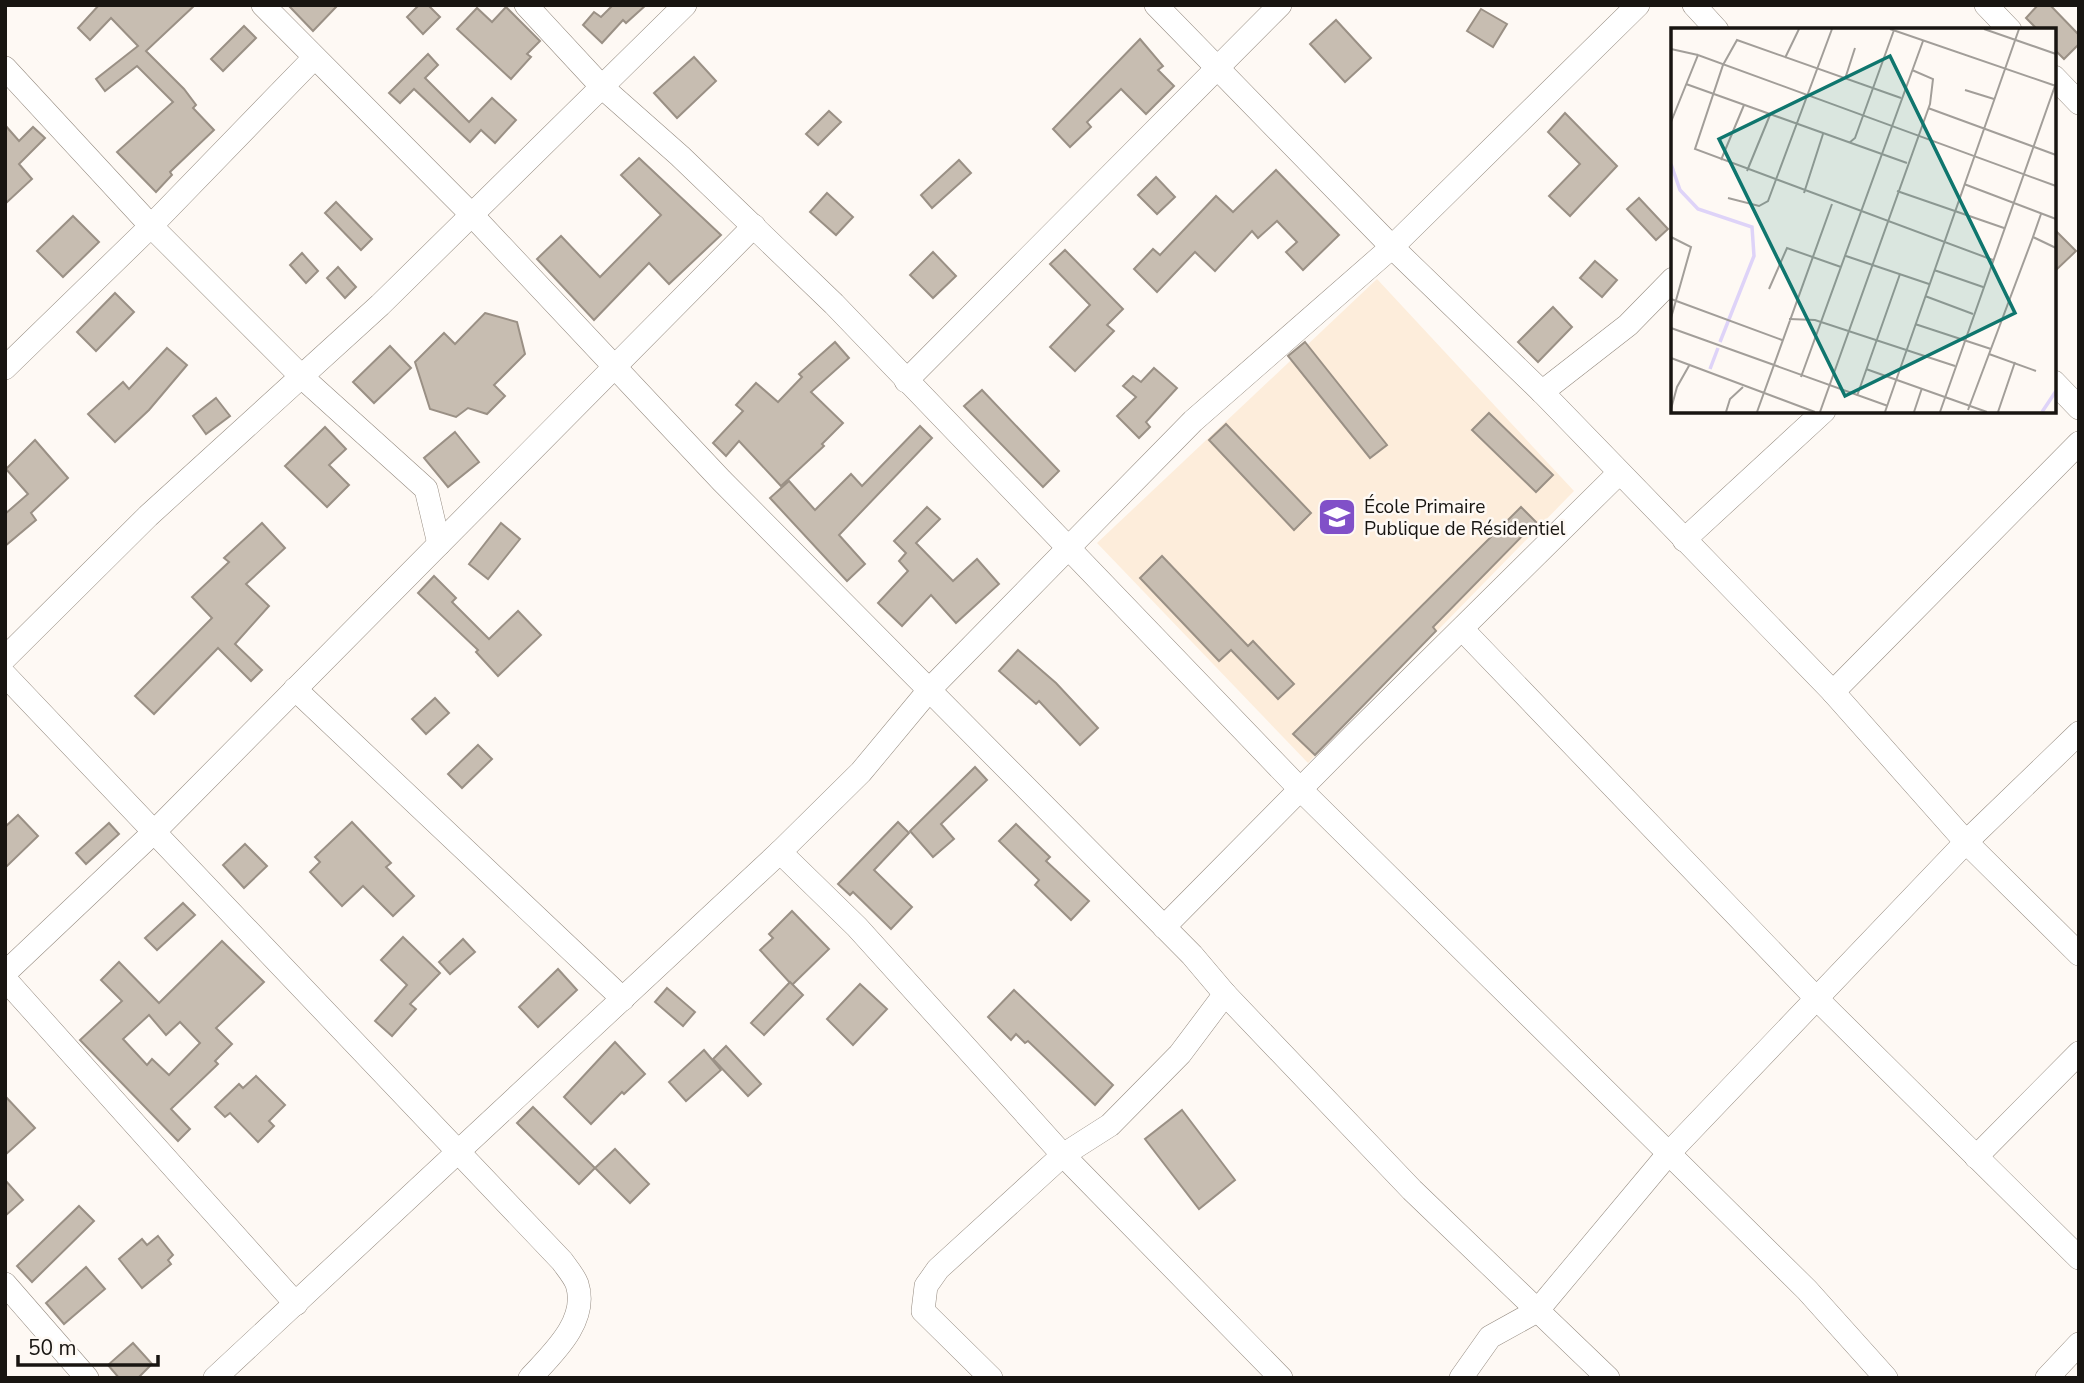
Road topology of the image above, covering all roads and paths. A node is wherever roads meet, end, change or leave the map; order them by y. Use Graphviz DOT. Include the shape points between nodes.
graph roads {
  1 [pos="263,5"];
  2 [pos="526,5"];
  3 [pos="685,5"];
  4 [pos="1156,5"];
  5 [pos="1280,5"];
  6 [pos="1638,5"];
  7 [pos="1694,5"];
  8 [pos="1986,5"];
  9 [pos="1715,28"];
  10 [pos="2008,28"];
  11 [pos="313,59"];
  12 [pos="1217,66"];
  13 [pos="5,68"];
  14 [pos="2056,79"];
  15 [pos="602,87"];
  16 [pos="2079,103"];
  17 [pos="472,215"];
  18 [pos="151,226"];
  19 [pos="754,226"];
  20 [pos="1392,247"];
  21 [pos="1671,281"];
  22 [pos="5,367"];
  23 [pos="614,368"];
  24 [pos="303,378"];
  25 [pos="906,381"];
  26 [pos="2056,384"];
  27 [pos="1542,392"];
  28 [pos="2079,408"];
  29 [pos="1822,413"];
  30 [pos="2079,443"];
  31 [pos="1619,473"];
  32 [pos="1684,540"];
  33 [pos="439,544"];
  34 [pos="1068,547"];
  35 [pos="1462,629"];
  36 [pos="5,658"];
  37 [pos="5,675"];
  38 [pos="930,689"];
  39 [pos="295,690"];
  40 [pos="1833,692"];
  41 [pos="2079,733"];
  42 [pos="1300,789"];
  43 [pos="154,832"];
  44 [pos="1966,842"];
  45 [pos="780,852"];
  46 [pos="1164,927"];
  47 [pos="2079,954"];
  48 [pos="5,974"];
  49 [pos="5,979"];
  50 [pos="1224,994"];
  51 [pos="1816,998"];
  52 [pos="623,999"];
  53 [pos="2079,1053"];
  54 [pos="458,1150"];
  55 [pos="1669,1153"];
  56 [pos="1063,1155"];
  57 [pos="1976,1157"];
  58 [pos="2079,1258"];
  59 [pos="5,1284"];
  60 [pos="296,1304"];
  61 [pos="1537,1311"];
  62 [pos="2079,1343"];
  63 [pos="87,1378"];
  64 [pos="215,1378"];
  65 [pos="530,1378"];
  66 [pos="991,1378"];
  67 [pos="1281,1378"];
  68 [pos="1461,1378"];
  69 [pos="1608,1378"];
  70 [pos="1886,1378"];
  71 [pos="2047,1378"];
  1 -- 11 [label="street"];
  2 -- 15 [label="street"];
  3 -- 15 [label="street"];
  4 -- 12 [label="street"];
  5 -- 12 [label="street"];
  6 -- 20 [label="street"];
  7 -- 9 [label="street"];
  8 -- 10 [label="street"];
  11 -- 17 [label="street"];
  11 -- 18 [label="street"];
  12 -- 20 [label="street"];
  12 -- 25 [label="street"];
  13 -- 18 [label="street"];
  14 -- 16 [label="street"];
  15 -- 17 [label="street"];
  15 -- 19 [label="street"];
  17 -- 23 [label="street"];
  17 -- 24 [label="street"];
  18 -- 22 [label="street"];
  18 -- 24 [label="street"];
  19 -- 23 [label="street"];
  19 -- 25 [label="street"];
  20 -- 27 [label="street"];
  20 -- 34 [label="street" via="1193,421"];
  21 -- 27 [label="street" via="1628,325"];
  23 -- 33 [label="street"];
  23 -- 38 [label="street"];
  24 -- 33 [label="street" via="426,489"];
  24 -- 36 [label="street" via="148,516"];
  25 -- 34 [label="street"];
  26 -- 28 [label="street"];
  27 -- 31 [label="street"];
  29 -- 32 [label="street"];
  30 -- 40 [label="street"];
  31 -- 32 [label="street"];
  31 -- 35 [label="street"];
  32 -- 40 [label="street"];
  33 -- 39 [label="street"];
  34 -- 38 [label="street"];
  34 -- 42 [label="street"];
  35 -- 42 [label="street"];
  35 -- 51 [label="street"];
  37 -- 43 [label="street"];
  38 -- 45 [label="street" via="861,772"];
  38 -- 46 [label="street"];
  39 -- 43 [label="street"];
  39 -- 52 [label="street"];
  40 -- 44 [label="street"];
  41 -- 44 [label="street"];
  42 -- 46 [label="street"];
  42 -- 55 [label="street"];
  43 -- 48 [label="street"];
  43 -- 54 [label="street"];
  44 -- 47 [label="street"];
  44 -- 51 [label="street"];
  45 -- 52 [label="street"];
  45 -- 56 [label="street" via="856,927"];
  46 -- 50 [label="street"];
  49 -- 60 [label="street"];
  50 -- 56 [label="street" via="1180,1054 1119,1116"];
  50 -- 61 [label="street" via="1412,1191"];
  51 -- 55 [label="street"];
  51 -- 57 [label="street"];
  52 -- 54 [label="street"];
  53 -- 57 [label="street"];
  54 -- 60 [label="street"];
  54 -- 65 [label="street" via="562,1261 576,1283 578,1297 566,1337"];
  55 -- 61 [label="street"];
  55 -- 70 [label="street" via="1807,1290"];
  56 -- 66 [label="street" via="926,1286 923,1311"];
  56 -- 67 [label="street"];
  57 -- 58 [label="street"];
  59 -- 63 [label="street"];
  60 -- 64 [label="street"];
  61 -- 68 [label="street" via="1490,1337"];
  61 -- 69 [label="street"];
  62 -- 71 [label="street"];
}
